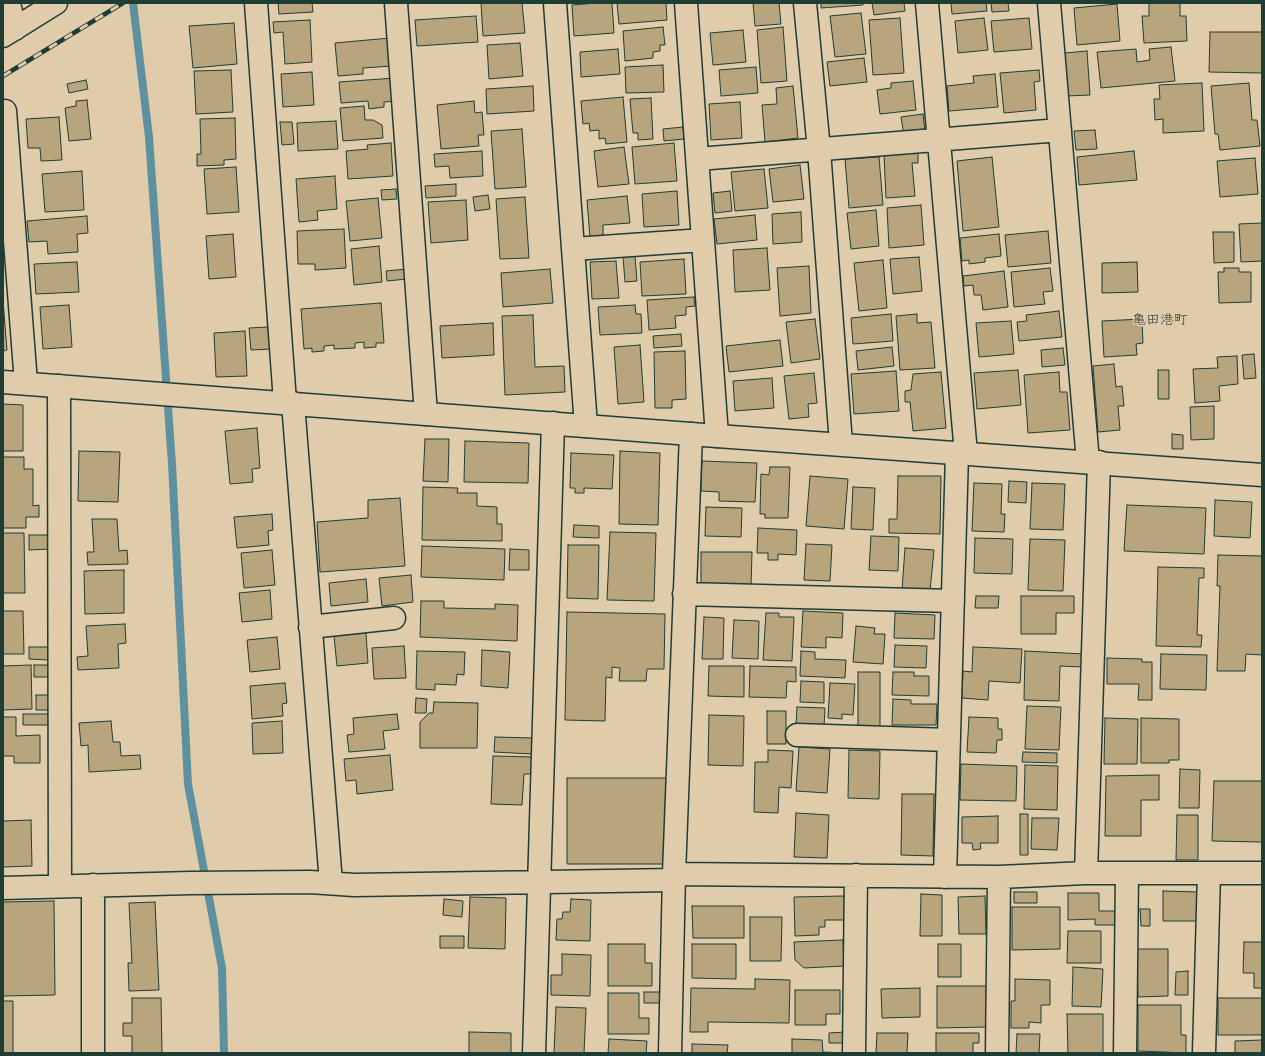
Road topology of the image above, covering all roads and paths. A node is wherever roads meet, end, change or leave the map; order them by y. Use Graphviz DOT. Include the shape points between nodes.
graph roads {
  1 [pos="9,3"];
  2 [pos="56,3"];
  3 [pos="256,3"];
  4 [pos="396,3"];
  5 [pos="555,3"];
  6 [pos="686,3"];
  7 [pos="805,3"];
  8 [pos="927,3"];
  9 [pos="1048,3"];
  10 [pos="9,33"];
  11 [pos="3,112"];
  12 [pos="1060,130"];
  13 [pos="938,140"];
  14 [pos="819,150"];
  15 [pos="698,160"];
  16 [pos="703,240"];
  17 [pos="574,249"];
  18 [pos="3,382"];
  19 [pos="26,384"];
  20 [pos="59,386"];
  21 [pos="289,402"];
  22 [pos="426,414"];
  23 [pos="553,423"];
  24 [pos="586,426"];
  25 [pos="691,434"];
  26 [pos="717,436"];
  27 [pos="841,444"];
  28 [pos="961,453"];
  29 [pos="1094,462"];
  30 [pos="1262,475"];
  31 [pos="684,594"];
  32 [pos="953,601"];
  33 [pos="394,618"];
  34 [pos="310,627"];
  35 [pos="797,735"];
  36 [pos="949,740"];
  37 [pos="1209,873"];
  38 [pos="1262,873"];
  39 [pos="1086,874"];
  40 [pos="1127,874"];
  41 [pos="856,875"];
  42 [pos="945,876"];
  43 [pos="674,877"];
  44 [pos="999,877"];
  45 [pos="538,882"];
  46 [pos="331,883"];
  47 [pos="93,885"];
  48 [pos="60,886"];
  49 [pos="3,888"];
  50 [pos="93,1053"];
  51 [pos="534,1053"];
  52 [pos="670,1053"];
  53 [pos="854,1053"];
  54 [pos="997,1053"];
  55 [pos="1125,1053"];
  56 [pos="1204,1053"];
  1 -- 10 [label="street"];
  2 -- 10 [label="street"];
  3 -- 21 [label="street"];
  4 -- 22 [label="street"];
  5 -- 17 [label="street"];
  6 -- 15 [label="street"];
  7 -- 14 [label="street"];
  8 -- 13 [label="street"];
  9 -- 12 [label="street"];
  11 -- 19 [label="street" via="5,111"];
  12 -- 13 [label="street"];
  12 -- 29 [label="street"];
  13 -- 14 [label="street"];
  13 -- 28 [label="street"];
  14 -- 15 [label="street"];
  14 -- 27 [label="street"];
  15 -- 16 [label="street"];
  16 -- 17 [label="street"];
  16 -- 26 [label="street"];
  17 -- 24 [label="street"];
  18 -- 19 [label="street"];
  19 -- 20 [label="street"];
  20 -- 21 [label="street"];
  20 -- 48 [label="street"];
  21 -- 22 [label="street"];
  21 -- 34 [label="street"];
  22 -- 23 [label="street"];
  23 -- 24 [label="street"];
  23 -- 45 [label="street"];
  24 -- 25 [label="street"];
  25 -- 26 [label="street"];
  25 -- 31 [label="street"];
  26 -- 27 [label="street"];
  27 -- 28 [label="street"];
  28 -- 29 [label="street"];
  28 -- 32 [label="street"];
  29 -- 30 [label="street"];
  29 -- 39 [label="street"];
  31 -- 32 [label="street"];
  31 -- 43 [label="street"];
  32 -- 36 [label="street"];
  33 -- 34 [label="street"];
  34 -- 46 [label="street"];
  35 -- 36 [label="street"];
  36 -- 42 [label="street"];
  37 -- 38 [label="street"];
  37 -- 40 [label="street"];
  37 -- 56 [label="street"];
  39 -- 40 [label="street"];
  39 -- 44 [label="street"];
  40 -- 55 [label="street"];
  41 -- 42 [label="street"];
  41 -- 43 [label="street"];
  41 -- 53 [label="street"];
  42 -- 44 [label="street"];
  43 -- 45 [label="street"];
  43 -- 52 [label="street"];
  44 -- 54 [label="street"];
  45 -- 46 [label="street" via="354,885"];
  45 -- 51 [label="street"];
  46 -- 47 [label="street"];
  47 -- 48 [label="street"];
  47 -- 50 [label="street"];
  48 -- 49 [label="street"];
}
